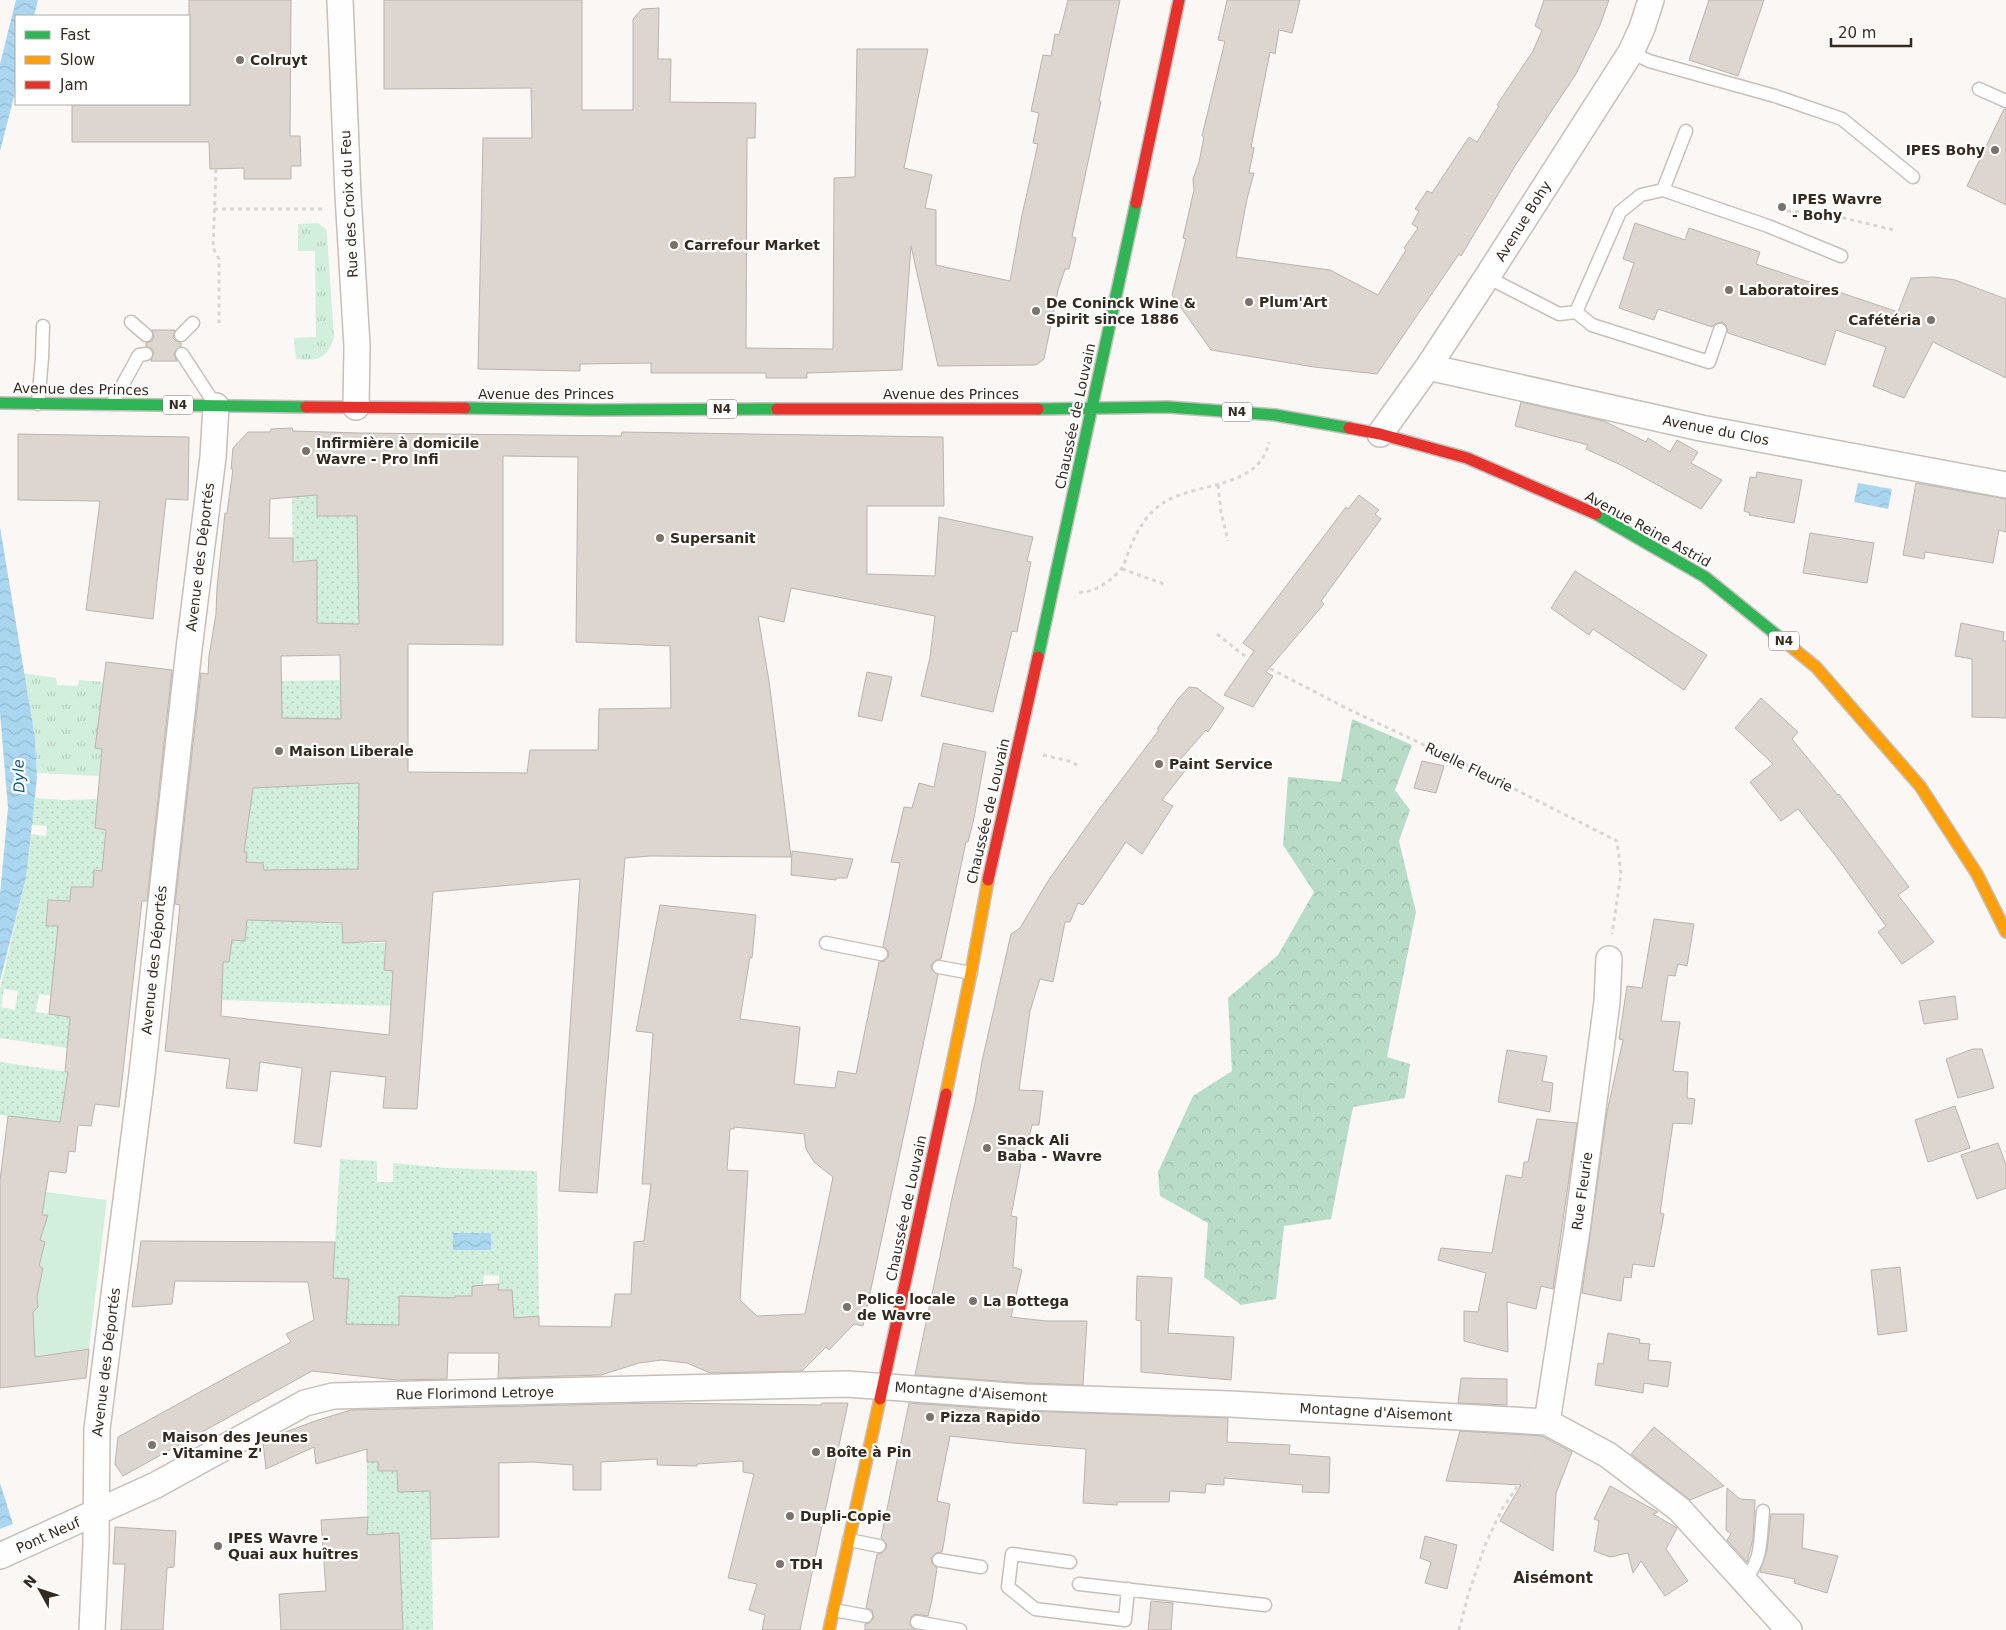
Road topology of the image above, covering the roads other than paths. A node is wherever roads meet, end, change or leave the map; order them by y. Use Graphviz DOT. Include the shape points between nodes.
graph roads {
  1 [pos="340,0"];
  2 [pos="1179,0"];
  3 [pos="1651,0"];
  4 [pos="1631,52"];
  5 [pos="1979,89"];
  6 [pos="2006,101"];
  7 [pos="1686,131"];
  8 [pos="1913,177"];
  9 [pos="1663,190"];
  10 [pos="1841,256"];
  11 [pos="1487,277"];
  12 [pos="1576,312"];
  13 [pos="131,322"];
  14 [pos="193,323"];
  15 [pos="43,326"];
  16 [pos="1720,330"];
  17 [pos="146,335"];
  18 [pos="181,335"];
  19 [pos="146,354"];
  20 [pos="182,354"];
  21 [pos="1428,367"];
  22 [pos="0,403"];
  23 [pos="38,404"];
  24 [pos="112,404"];
  25 [pos="216,406"];
  26 [pos="356,407"];
  27 [pos="1092,407"];
  28 [pos="1380,434"];
  29 [pos="2006,485"];
  30 [pos="2006,932"];
  31 [pos="826,943"];
  32 [pos="881,954"];
  33 [pos="1609,959"];
  34 [pos="939,967"];
  35 [pos="970,973"];
  36 [pos="883,1387"];
  37 [pos="1547,1422"];
  38 [pos="1763,1511"];
  39 [pos="96,1513"];
  40 [pos="849,1540"];
  41 [pos="879,1546"];
  42 [pos="0,1556"];
  43 [pos="938,1560"];
  44 [pos="1070,1562"];
  45 [pos="982,1567"];
  46 [pos="1743,1582"];
  47 [pos="1079,1584"];
  48 [pos="1128,1589"];
  49 [pos="1265,1605"];
  50 [pos="834,1610"];
  51 [pos="866,1616"];
  52 [pos="917,1622"];
  53 [pos="92,1630"];
  54 [pos="829,1630"];
  55 [pos="960,1630"];
  56 [pos="1790,1630"];
  1 -- 26 [label="street, Rue des Croix du Feu" via="357,346"];
  2 -- 27 [label="main road, Chaussée de Louvain"];
  3 -- 4 [label="street, Avenue Bohy"];
  4 -- 8 [label="lane" via="1649,61 1775,96 1842,119"];
  4 -- 11 [label="street, Avenue Bohy"];
  5 -- 6 [label="lane"];
  7 -- 9 [label="lane"];
  9 -- 10 [label="lane" via="1768,226"];
  9 -- 12 [label="lane" via="1641,195 1620,212"];
  11 -- 12 [label="lane" via="1559,314"];
  11 -- 21 [label="street, Avenue Bohy"];
  12 -- 16 [label="lane" via="1592,325 1709,362"];
  13 -- 17 [label="lane"];
  14 -- 18 [label="lane"];
  15 -- 23 [label="lane"];
  19 -- 24 [label="lane" via="139,355"];
  20 -- 25 [label="lane"];
  21 -- 28 [label="street, Avenue Bohy"];
  21 -- 29 [label="street, Avenue du Clos" via="1701,428"];
  22 -- 23 [label="main road, Avenue des Princes / N4"];
  23 -- 24 [label="main road, Avenue des Princes / N4"];
  24 -- 25 [label="main road, Avenue des Princes / N4"];
  25 -- 26 [label="main road, Avenue des Princes / N4"];
  25 -- 39 [label="street, Avenue des Déportés" via="213,457 143,1065 96,1429"];
  26 -- 27 [label="main road, Avenue des Princes / N4" via="593,410"];
  27 -- 28 [label="main road, Avenue Reine Astrid / N4" via="1168,406 1275,416"];
  27 -- 35 [label="main road, Chaussée de Louvain" via="983,900"];
  28 -- 30 [label="main road, Avenue Reine Astrid / N4" via="1467,458 1600,515 1705,577 1816,667 1920,786 1978,874"];
  31 -- 32 [label="lane"];
  33 -- 37 [label="street, Rue Fleurie" via="1607,1002 1578,1230"];
  34 -- 35 [label="lane"];
  35 -- 36 [label="main road, Chaussée de Louvain"];
  36 -- 37 [label="street, Montagne d'Aisemont"];
  36 -- 39 [label="street, Rue Florimond Letroye" via="847,1384 333,1396 305,1403 156,1485"];
  36 -- 40 [label="main road, Chaussée de Louvain"];
  37 -- 46 [label="street, Montagne d'Aisemont" via="1608,1455 1678,1509"];
  38 -- 46 [label="lane" via="1758,1558"];
  39 -- 42 [label="street, Pont Neuf"];
  39 -- 53 [label="street, Avenue des Déportés"];
  40 -- 41 [label="lane"];
  40 -- 50 [label="main road, Chaussée de Louvain"];
  43 -- 45 [label="lane"];
  44 -- 48 [label="lane" via="1012,1554 1008,1587 1035,1608 1126,1620"];
  46 -- 56 [label="street, Montagne d'Aisemont"];
  47 -- 48 [label="lane"];
  48 -- 49 [label="lane"];
  50 -- 51 [label="lane"];
  50 -- 54 [label="main road, Chaussée de Louvain"];
  52 -- 55 [label="lane"];
}
